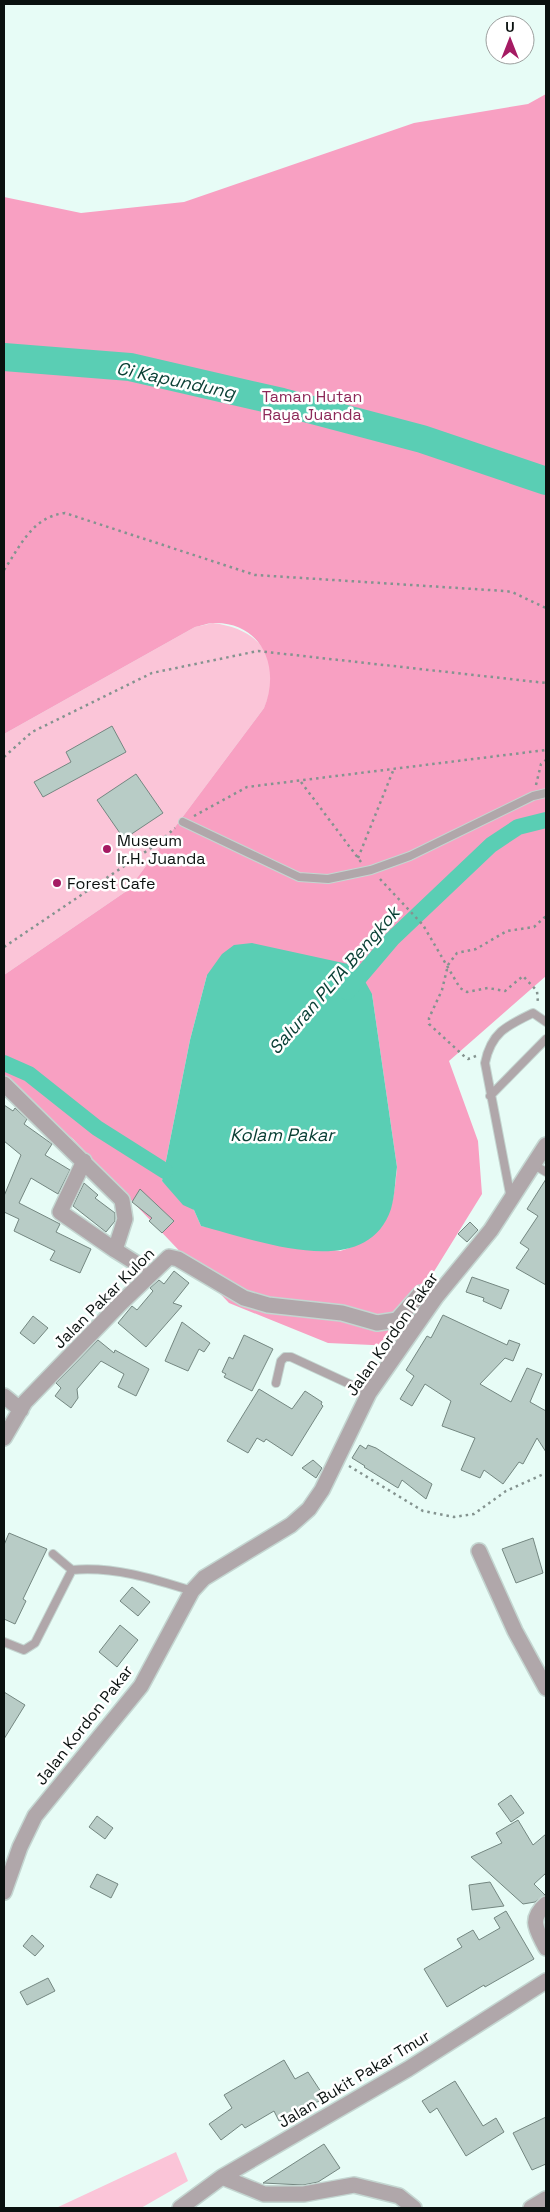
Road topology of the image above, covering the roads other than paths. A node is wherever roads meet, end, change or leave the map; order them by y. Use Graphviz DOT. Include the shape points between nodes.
graph roads {
  1 [pos="546,793"];
  2 [pos="183,822"];
  3 [pos="546,1022"];
  4 [pos="546,1039"];
  5 [pos="4,1084"];
  6 [pos="490,1096"];
  7 [pos="546,1145"];
  8 [pos="84,1161"];
  9 [pos="540,1169"];
  10 [pos="511,1199"];
  11 [pos="115,1250"];
  12 [pos="139,1265"];
  13 [pos="436,1297"];
  14 [pos="276,1383"];
  15 [pos="369,1393"];
  16 [pos="4,1396"];
  17 [pos="23,1406"];
  18 [pos="4,1438"];
  19 [pos="479,1551"];
  20 [pos="53,1554"];
  21 [pos="72,1570"];
  22 [pos="192,1591"];
  23 [pos="4,1642"];
  24 [pos="546,1688"];
  25 [pos="4,1892"];
  26 [pos="546,1904"];
  27 [pos="546,1948"];
  28 [pos="546,1981"];
  29 [pos="222,2177"];
  30 [pos="546,2199"];
  31 [pos="180,2208"];
  32 [pos="414,2208"];
  33 [pos="531,2208"];
  1 -- 2 [label="lane" via="533,796 410,856 371,870 328,879 299,877"];
  3 -- 6 [label="lane" via="533,1014 505,1026 488,1048 484,1063"];
  4 -- 6 [label="lane"];
  5 -- 8 [label="street"];
  6 -- 10 [label="lane"];
  7 -- 9 [label="street, Jalan Kordon Pakar"];
  8 -- 11 [label="street" via="122,1200 125,1219"];
  8 -- 11 [label="street" via="60,1212"];
  9 -- 10 [label="street, Jalan Kordon Pakar"];
  10 -- 13 [label="street, Jalan Kordon Pakar" via="491,1230"];
  11 -- 12 [label="street"];
  13 -- 15 [label="street, Jalan Kordon Pakar"];
  13 -- 17 [label="street, Jalan Pakar Kulon" via="421,1292 397,1320 377,1323 342,1313 268,1305 244,1298 178,1259 169,1257 120,1303"];
  14 -- 15 [label="lane" via="281,1361 291,1357"];
  15 -- 22 [label="street, Jalan Kordon Pakar" via="322,1490 309,1509 292,1525 204,1578"];
  16 -- 17 [label="street"];
  17 -- 18 [label="street"];
  19 -- 24 [label="street"];
  20 -- 21 [label="lane"];
  21 -- 22 [label="lane" via="132,1575"];
  21 -- 23 [label="lane" via="35,1643 24,1650"];
  22 -- 25 [label="street, Jalan Kordon Pakar" via="141,1686 35,1816"];
  26 -- 27 [label="street" via="535,1917"];
  28 -- 29 [label="street, Jalan Bukit Pakar Tmur" via="408,2069"];
  29 -- 31 [label="street, Jalan Bukit Pakar Tmur"];
  29 -- 32 [label="street" via="264,2194 304,2194 354,2184 399,2196"];
  30 -- 33 [label="street"];
}
